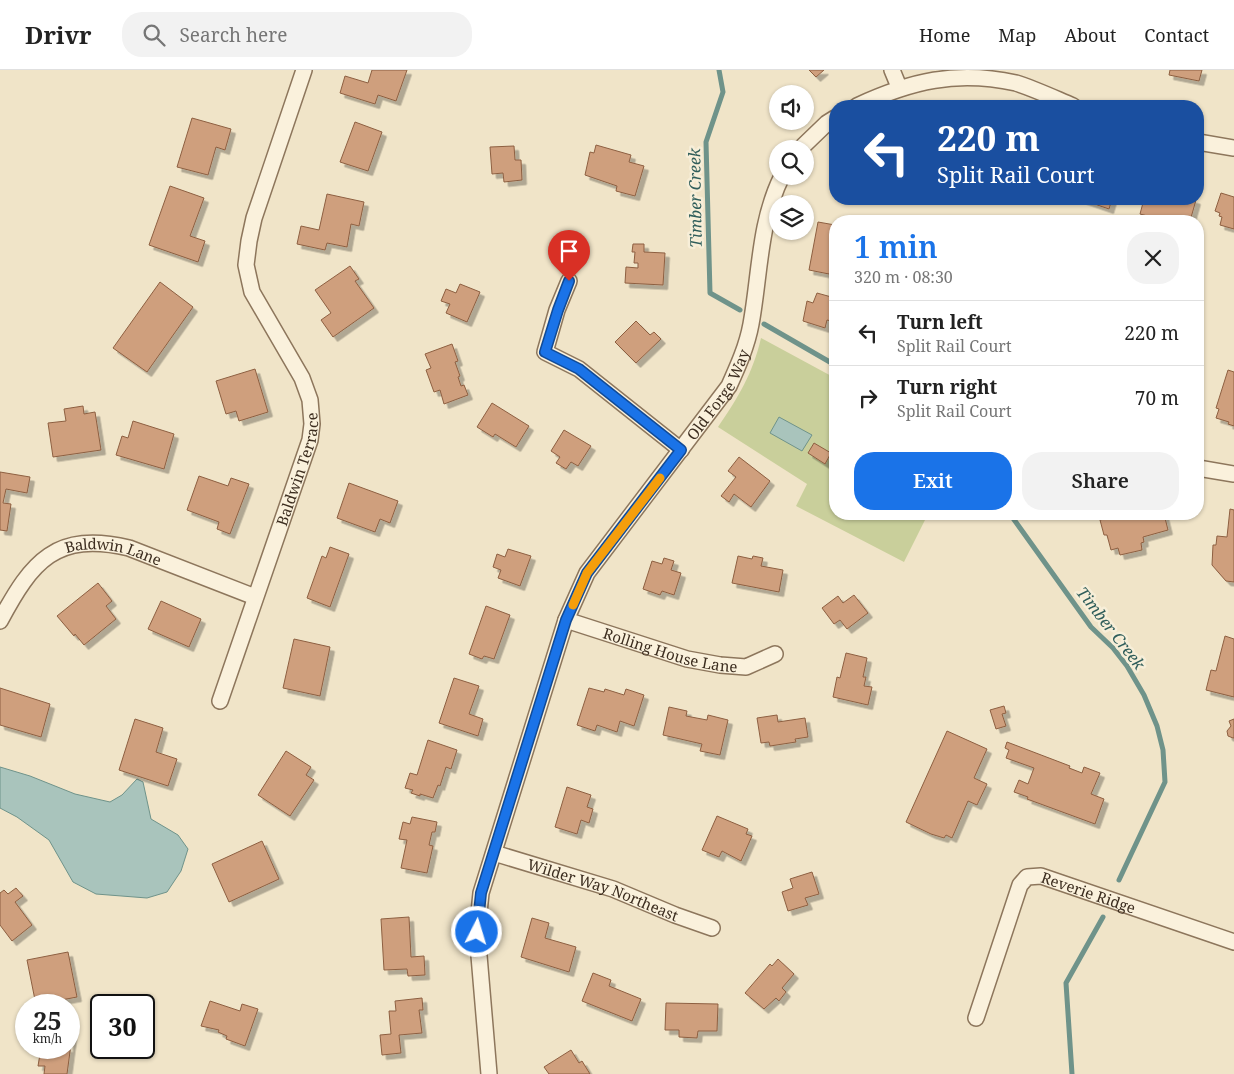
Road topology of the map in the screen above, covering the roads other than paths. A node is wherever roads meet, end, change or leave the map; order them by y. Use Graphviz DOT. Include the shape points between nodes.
graph roads {
  1 [pos="304,70"];
  2 [pos="892,70"];
  3 [pos="900,87"];
  4 [pos="871,100"];
  5 [pos="1058,100"];
  6 [pos="829,122"];
  7 [pos="809,140"];
  8 [pos="1204,143"];
  9 [pos="1234,148"];
  10 [pos="778,185"];
  11 [pos="569,281"];
  12 [pos="681,450"];
  13 [pos="1204,469"];
  14 [pos="1234,474"];
  15 [pos="256,597"];
  16 [pos="566,620"];
  17 [pos="0,621"];
  18 [pos="775,654"];
  19 [pos="220,701"];
  20 [pos="494,853"];
  21 [pos="712,928"];
  22 [pos="1234,942"];
  23 [pos="976,1018"];
  24 [pos="489,1074"];
  1 -- 15 [label="street, Baldwin Terrace" via="254,218 246,265 252,292 302,378 310,400 312,424 305,458"];
  2 -- 3 [label="street"];
  3 -- 4 [label="street"];
  3 -- 5 [label="street" via="939,76 974,75 1016,83"];
  6 -- 7 [label="street"];
  8 -- 9 [label="street"];
  10 -- 12 [label="street, Old Forge Way" via="767,216 751,326 744,351 729,386"];
  11 -- 12 [label="street" via="545,352 579,369"];
  12 -- 16 [label="street, Old Forge Way" via="587,573"];
  13 -- 14 [label="street"];
  15 -- 17 [label="street, Baldwin Lane" via="129,548 110,543 88,543 56,550 46,557 24,581"];
  15 -- 19 [label="street, Baldwin Terrace"];
  16 -- 18 [label="street, Rolling House Lane" via="687,659 720,665 746,667"];
  16 -- 20 [label="street, Old Forge Way"];
  20 -- 21 [label="street, Wilder Way Northeast" via="613,889"];
  20 -- 24 [label="street, Old Forge Way" via="481,893 477,932"];
  22 -- 23 [label="street, Reverie Ridge" via="1041,876 1027,877 1020,885"];
}
